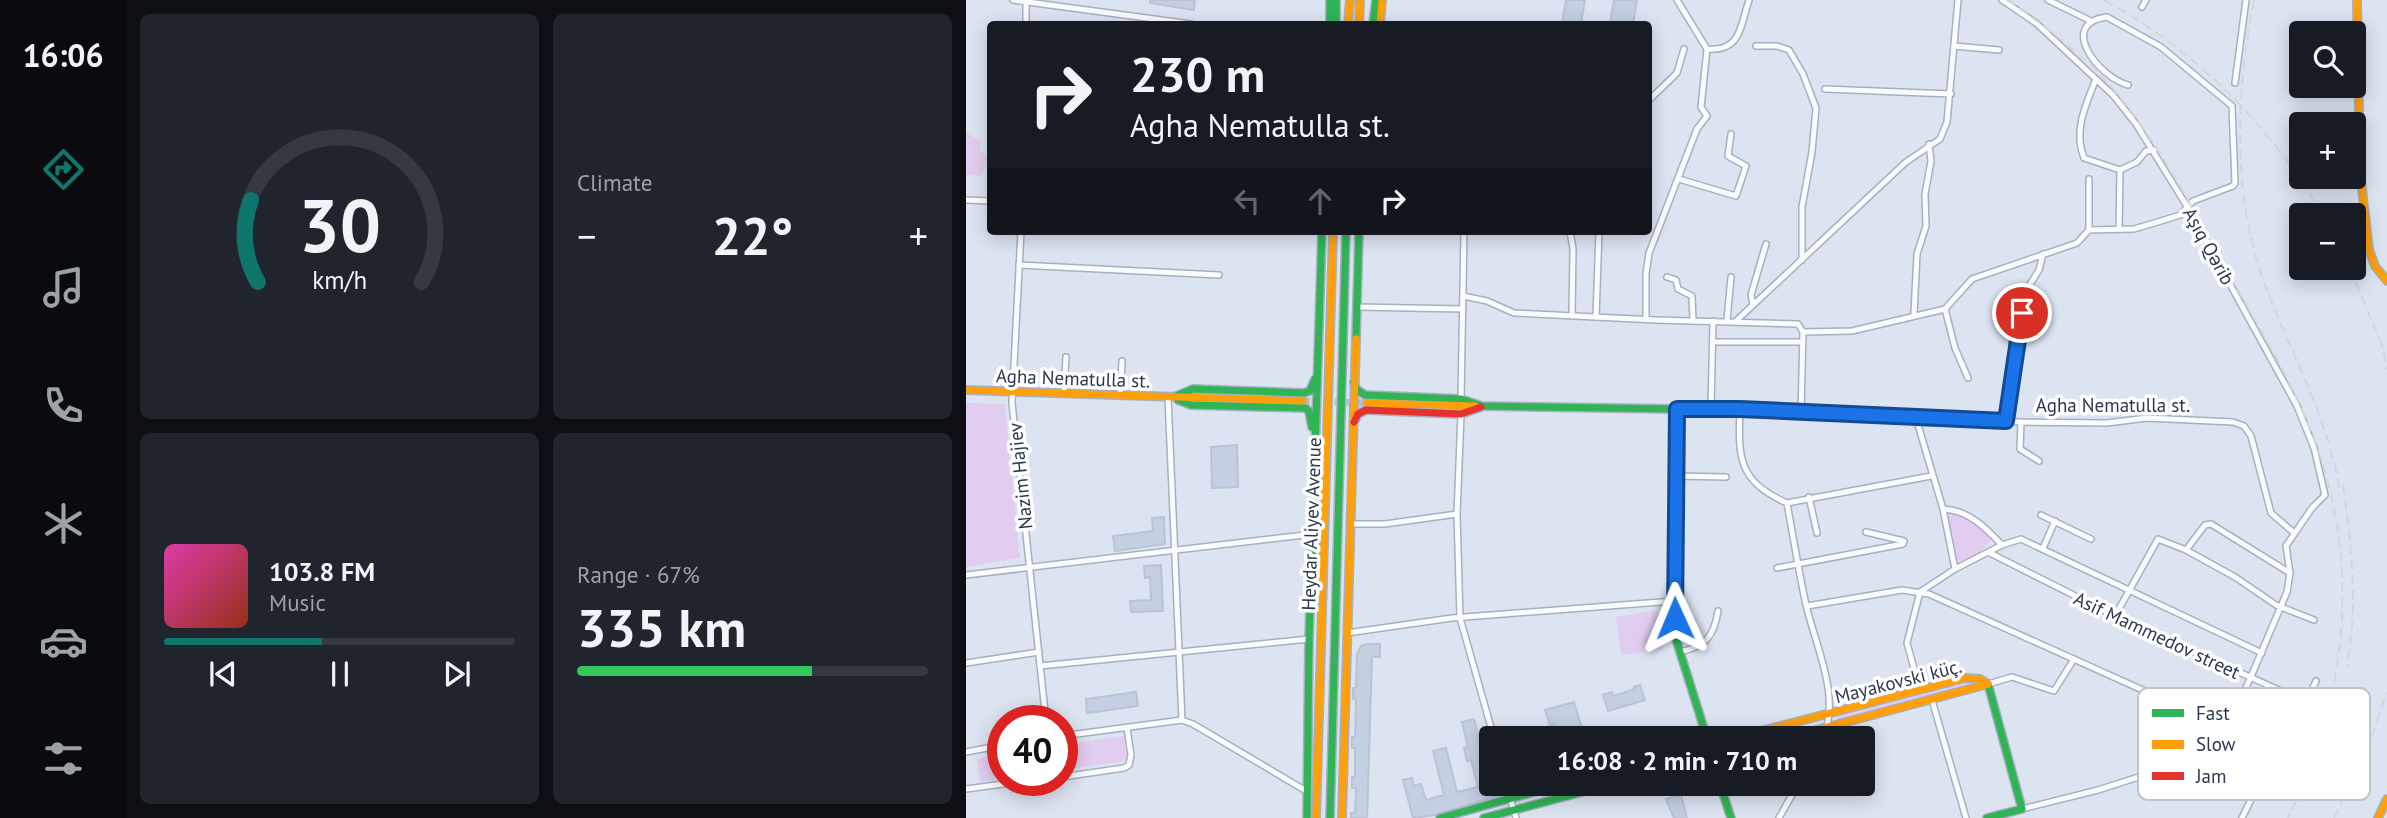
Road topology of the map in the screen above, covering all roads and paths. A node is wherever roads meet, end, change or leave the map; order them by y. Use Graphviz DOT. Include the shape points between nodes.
graph roads {
  1 [pos="1013,0"];
  2 [pos="1330,0"];
  3 [pos="1336,0"];
  4 [pos="1350,0"];
  5 [pos="1360,0"];
  6 [pos="1376,0"];
  7 [pos="1382,0"];
  8 [pos="1677,0"];
  9 [pos="1749,0"];
  10 [pos="1958,0"];
  11 [pos="2002,0"];
  12 [pos="2048,0"];
  13 [pos="2146,0"];
  14 [pos="2246,0"];
  15 [pos="2357,0"];
  16 [pos="1026,2"];
  17 [pos="2142,7"];
  18 [pos="1026,21"];
  19 [pos="1168,21"];
  20 [pos="1330,21"];
  21 [pos="1336,21"];
  22 [pos="1348,21"];
  23 [pos="1359,21"];
  24 [pos="1373,21"];
  25 [pos="1380,21"];
  26 [pos="2091,21"];
  27 [pos="1756,46"];
  28 [pos="1954,46"];
  29 [pos="1685,49"];
  30 [pos="1707,50"];
  31 [pos="1999,50"];
  32 [pos="2096,79"];
  33 [pos="2235,83"];
  34 [pos="2128,85"];
  35 [pos="1825,89"];
  36 [pos="1951,94"];
  37 [pos="1652,97"];
  38 [pos="1731,134"];
  39 [pos="1929,144"];
  40 [pos="2154,150"];
  41 [pos="2120,170"];
  42 [pos="1679,178"];
  43 [pos="2090,178"];
  44 [pos="966,200"];
  45 [pos="987,201"];
  46 [pos="2188,208"];
  47 [pos="2119,229"];
  48 [pos="2088,230"];
  49 [pos="1021,235"];
  50 [pos="1322,235"];
  51 [pos="1333,235"];
  52 [pos="1346,235"];
  53 [pos="1359,235"];
  54 [pos="1464,235"];
  55 [pos="1571,235"];
  56 [pos="1599,235"];
  57 [pos="1766,244"];
  58 [pos="2043,254"];
  59 [pos="1802,260"];
  60 [pos="1019,265"];
  61 [pos="1219,275"];
  62 [pos="1667,277"];
  63 [pos="1731,277"];
  64 [pos="2387,281"];
  65 [pos="1463,296"];
  66 [pos="1753,304"];
  67 [pos="1356,307"];
  68 [pos="1463,309"];
  69 [pos="1945,309"];
  70 [pos="1914,314"];
  71 [pos="1572,315"];
  72 [pos="1596,317"];
  73 [pos="1646,319"];
  74 [pos="1727,320"];
  75 [pos="1693,321"];
  76 [pos="1713,321"];
  77 [pos="1736,321"];
  78 [pos="1803,332"];
  79 [pos="1713,342"];
  80 [pos="1802,342"];
  81 [pos="1066,357"];
  82 [pos="1122,361"];
  83 [pos="1318,368"];
  84 [pos="1968,378"];
  85 [pos="1354,382"];
  86 [pos="966,390"];
  87 [pos="1012,392"];
  88 [pos="1064,393"];
  89 [pos="1120,396"];
  90 [pos="1173,397"];
  91 [pos="1461,399"];
  92 [pos="1303,401"];
  93 [pos="1367,403"];
  94 [pos="1482,406"];
  95 [pos="1711,408"];
  96 [pos="1677,409"];
  97 [pos="1740,409"];
  98 [pos="1801,412"];
  99 [pos="1461,414"];
  100 [pos="1916,418"];
  101 [pos="2006,421"];
  102 [pos="2021,422"];
  103 [pos="1353,425"];
  104 [pos="1315,444"];
  105 [pos="2039,461"];
  106 [pos="1675,475"];
  107 [pos="1931,476"];
  108 [pos="1726,477"];
  109 [pos="1809,498"];
  110 [pos="1787,503"];
  111 [pos="1942,509"];
  112 [pos="1457,514"];
  113 [pos="2041,515"];
  114 [pos="2055,521"];
  115 [pos="1350,524"];
  116 [pos="1866,532"];
  117 [pos="2293,532"];
  118 [pos="1817,533"];
  119 [pos="1313,534"];
  120 [pos="2091,539"];
  121 [pos="2001,545"];
  122 [pos="2043,548"];
  123 [pos="2186,550"];
  124 [pos="1176,551"];
  125 [pos="1990,553"];
  126 [pos="1799,566"];
  127 [pos="1030,567"];
  128 [pos="1777,568"];
  129 [pos="1955,569"];
  130 [pos="2290,573"];
  131 [pos="966,575"];
  132 [pos="2129,588"];
  133 [pos="1920,592"];
  134 [pos="1674,601"];
  135 [pos="1807,606"];
  136 [pos="2281,607"];
  137 [pos="1718,611"];
  138 [pos="2115,616"];
  139 [pos="1460,618"];
  140 [pos="2314,620"];
  141 [pos="1347,633"];
  142 [pos="1309,639"];
  143 [pos="1178,651"];
  144 [pos="1039,652"];
  145 [pos="1679,652"];
  146 [pos="2262,653"];
  147 [pos="2074,659"];
  148 [pos="966,663"];
  149 [pos="1040,666"];
  150 [pos="2250,678"];
  151 [pos="2316,681"];
  152 [pos="1988,684"];
  153 [pos="2138,688"];
  154 [pos="2246,688"];
  155 [pos="2273,688"];
  156 [pos="2313,688"];
  157 [pos="1920,690"];
  158 [pos="1932,700"];
  159 [pos="1044,705"];
  160 [pos="1829,714"];
  161 [pos="1182,720"];
  162 [pos="1491,726"];
  163 [pos="1703,726"];
  164 [pos="1782,726"];
  165 [pos="1827,726"];
  166 [pos="1838,726"];
  167 [pos="1127,728"];
  168 [pos="1078,734"];
  169 [pos="987,748"];
  170 [pos="966,752"];
  171 [pos="1078,775"];
  172 [pos="2138,776"];
  173 [pos="987,786"];
  174 [pos="966,789"];
  175 [pos="1308,792"];
  176 [pos="1518,796"];
  177 [pos="1573,796"];
  178 [pos="1724,796"];
  179 [pos="1791,796"];
  180 [pos="1510,798"];
  181 [pos="2387,799"];
  182 [pos="2251,800"];
  183 [pos="2022,809"];
  184 [pos="1515,814"];
  185 [pos="1307,818"];
  186 [pos="1316,818"];
  187 [pos="1329,818"];
  188 [pos="1342,818"];
  189 [pos="1440,818"];
  190 [pos="1484,818"];
  191 [pos="1731,818"];
  192 [pos="1779,818"];
  193 [pos="1966,818"];
  194 [pos="1987,818"];
  195 [pos="2242,818"];
  196 [pos="2378,818"];
  1 -- 16 [label="street"];
  2 -- 20 [label="main road"];
  3 -- 21 [label="main road"];
  4 -- 22 [label="main road"];
  5 -- 23 [label="main road"];
  6 -- 24 [label="main road"];
  7 -- 25 [label="main road"];
  8 -- 30 [label="street"];
  9 -- 30 [label="street" via="1735,42 1726,49"];
  10 -- 28 [label="street"];
  11 -- 32 [label="street, Aşıq Qərib" via="2036,23"];
  12 -- 26 [label="street"];
  13 -- 17 [label="street"];
  14 -- 33 [label="street"];
  15 -- 64 [label="main road" via="2360,172 2369,250"];
  16 -- 18 [label="street"];
  16 -- 19 [label="street"];
  26 -- 34 [label="street" via="2084,39 2098,68"];
  26 -- 46 [label="street" via="2107,17 2161,47 2232,106 2235,183 2193,201"];
  27 -- 59 [label="street" via="1788,50 1816,108 1802,207"];
  28 -- 31 [label="street"];
  28 -- 36 [label="street"];
  29 -- 37 [label="street" via="1677,73"];
  30 -- 42 [label="street" via="1701,107 1707,117"];
  32 -- 40 [label="street, Aşıq Qərib"];
  32 -- 41 [label="street" via="2080,127 2082,153 2091,163"];
  35 -- 36 [label="street"];
  36 -- 39 [label="street" via="1940,139"];
  38 -- 42 [label="street" via="1728,156 1746,166 1736,196"];
  39 -- 59 [label="street"];
  39 -- 70 [label="street" via="1926,226 1917,254"];
  40 -- 41 [label="street"];
  40 -- 46 [label="street, Aşıq Qərib"];
  41 -- 47 [label="street"];
  42 -- 73 [label="street" via="1649,253"];
  43 -- 48 [label="street"];
  44 -- 45 [label="street"];
  46 -- 47 [label="street" via="2161,221"];
  46 -- 117 [label="street, Aşıq Qərib" via="2284,381 2314,448 2325,495"];
  47 -- 48 [label="street"];
  48 -- 58 [label="street" via="2077,243"];
  49 -- 60 [label="street, Nazim Hajiev"];
  50 -- 83 [label="main road"];
  51 -- 186 [label="main road, Heydar Aliyev Avenue"];
  52 -- 187 [label="main road, Heydar Aliyev Avenue"];
  53 -- 67 [label="main road"];
  54 -- 65 [label="street"];
  55 -- 71 [label="street"];
  56 -- 72 [label="street"];
  57 -- 66 [label="street" via="1751,295"];
  58 -- 69 [label="street" via="1972,279"];
  58 -- 101 [label="street" via="2024,294"];
  59 -- 66 [label="street"];
  60 -- 61 [label="street"];
  60 -- 87 [label="street, Nazim Hajiev"];
  62 -- 75 [label="street" via="1676,279 1677,288 1692,296"];
  63 -- 74 [label="street"];
  65 -- 68 [label="street"];
  65 -- 71 [label="street" via="1514,313"];
  66 -- 77 [label="street"];
  67 -- 68 [label="street"];
  67 -- 85 [label="main road"];
  68 -- 91 [label="street"];
  69 -- 70 [label="street"];
  69 -- 84 [label="street"];
  70 -- 78 [label="street" via="1852,331"];
  71 -- 72 [label="street"];
  72 -- 73 [label="street"];
  73 -- 75 [label="street"];
  74 -- 76 [label="street"];
  74 -- 77 [label="street"];
  75 -- 76 [label="street"];
  76 -- 79 [label="street"];
  77 -- 78 [label="street" via="1796,323"];
  78 -- 80 [label="street"];
  79 -- 80 [label="street"];
  79 -- 95 [label="street"];
  80 -- 98 [label="street"];
  81 -- 88 [label="street"];
  82 -- 89 [label="street"];
  83 -- 90 [label="main road" via="1306,393 1193,389"];
  83 -- 104 [label="main road"];
  85 -- 91 [label="main road, Agha Nematulla st." via="1356,390 1365,395"];
  85 -- 103 [label="main road"];
  86 -- 87 [label="main road, Agha Nematulla st."];
  87 -- 88 [label="main road, Agha Nematulla st."];
  87 -- 127 [label="street, Nazim Hajiev"];
  88 -- 89 [label="main road, Agha Nematulla st."];
  89 -- 90 [label="main road, Agha Nematulla st."];
  90 -- 92 [label="main road"];
  90 -- 104 [label="main road" via="1191,405 1307,409"];
  90 -- 124 [label="street"];
  91 -- 94 [label="main road, Agha Nematulla st."];
  93 -- 94 [label="main road"];
  94 -- 96 [label="main road, Agha Nematulla st."];
  94 -- 99 [label="main road, Agha Nematulla st."];
  95 -- 96 [label="street, Agha Nematulla st."];
  95 -- 97 [label="street, Agha Nematulla st."];
  96 -- 106 [label="main road"];
  97 -- 98 [label="street, Agha Nematulla st."];
  97 -- 110 [label="street" via="1740,454 1749,475"];
  98 -- 100 [label="street, Agha Nematulla st."];
  99 -- 103 [label="main road" via="1366,410"];
  99 -- 112 [label="street"];
  100 -- 101 [label="street, Agha Nematulla st."];
  100 -- 107 [label="street"];
  101 -- 102 [label="street, Agha Nematulla st."];
  102 -- 105 [label="street" via="2021,449"];
  102 -- 117 [label="street, Agha Nematulla st." via="2107,423 2147,418 2240,424 2251,436 2271,513"];
  103 -- 115 [label="main road"];
  104 -- 119 [label="main road"];
  106 -- 108 [label="street"];
  106 -- 134 [label="main road"];
  107 -- 109 [label="street"];
  107 -- 111 [label="street"];
  109 -- 110 [label="street"];
  109 -- 118 [label="street"];
  110 -- 126 [label="street"];
  111 -- 121 [label="street" via="1961,512 1984,526"];
  111 -- 129 [label="street"];
  112 -- 115 [label="street"];
  112 -- 139 [label="street"];
  113 -- 114 [label="street"];
  114 -- 120 [label="street"];
  114 -- 122 [label="street"];
  115 -- 141 [label="main road"];
  116 -- 126 [label="street" via="1904,541"];
  117 -- 130 [label="street" via="2285,549"];
  119 -- 124 [label="street"];
  119 -- 142 [label="main road"];
  121 -- 122 [label="street" via="2021,539"];
  121 -- 125 [label="street"];
  122 -- 132 [label="street"];
  123 -- 130 [label="street" via="2205,525 2211,524"];
  123 -- 132 [label="street" via="2155,541"];
  123 -- 136 [label="street"];
  124 -- 127 [label="street"];
  124 -- 143 [label="street"];
  125 -- 129 [label="street"];
  125 -- 138 [label="street, Asif Mammedov street"];
  126 -- 128 [label="street"];
  126 -- 135 [label="street"];
  127 -- 131 [label="street"];
  127 -- 144 [label="street, Nazim Hajiev"];
  129 -- 133 [label="street"];
  130 -- 136 [label="street"];
  132 -- 138 [label="street"];
  132 -- 146 [label="street"];
  133 -- 135 [label="street" via="1902,590"];
  133 -- 147 [label="street"];
  133 -- 157 [label="street" via="1908,643"];
  134 -- 139 [label="street"];
  134 -- 145 [label="main road"];
  135 -- 160 [label="street" via="1828,689"];
  136 -- 140 [label="street"];
  136 -- 146 [label="street"];
  137 -- 145 [label="street" via="1714,632 1704,645"];
  138 -- 150 [label="street, Asif Mammedov street"];
  139 -- 141 [label="street"];
  139 -- 162 [label="street"];
  141 -- 188 [label="main road"];
  142 -- 143 [label="street"];
  142 -- 175 [label="main road"];
  143 -- 149 [label="street"];
  143 -- 161 [label="street"];
  144 -- 148 [label="street"];
  144 -- 149 [label="street, Nazim Hajiev"];
  145 -- 163 [label="main road"];
  146 -- 150 [label="street"];
  147 -- 152 [label="street" via="2054,691 2012,677"];
  147 -- 153 [label="street"];
  149 -- 159 [label="street, Nazim Hajiev"];
  150 -- 154 [label="street"];
  150 -- 155 [label="street, Asif Mammedov street"];
  151 -- 156 [label="street, Asif Mammedov street"];
  152 -- 157 [label="main road, Mayakovski küç." via="1965,678"];
  152 -- 158 [label="main road, Mayakovski küç."];
  152 -- 183 [label="main road"];
  157 -- 160 [label="main road, Mayakovski küç."];
  158 -- 166 [label="main road, Mayakovski küç."];
  158 -- 193 [label="street"];
  160 -- 164 [label="main road, Mayakovski küç."];
  160 -- 165 [label="street"];
  161 -- 167 [label="street"];
  161 -- 175 [label="street"];
  167 -- 168 [label="street"];
  167 -- 171 [label="street" via="1129,765"];
  169 -- 170 [label="street"];
  172 -- 183 [label="street"];
  173 -- 174 [label="street"];
  175 -- 185 [label="main road"];
  176 -- 180 [label="main road"];
  177 -- 184 [label="main road"];
  178 -- 191 [label="main road"];
  179 -- 192 [label="street"];
  180 -- 184 [label="street"];
  180 -- 189 [label="main road"];
  181 -- 196 [label="main road"];
  182 -- 195 [label="street"];
  183 -- 194 [label="main road"];
  184 -- 190 [label="main road"];
}
